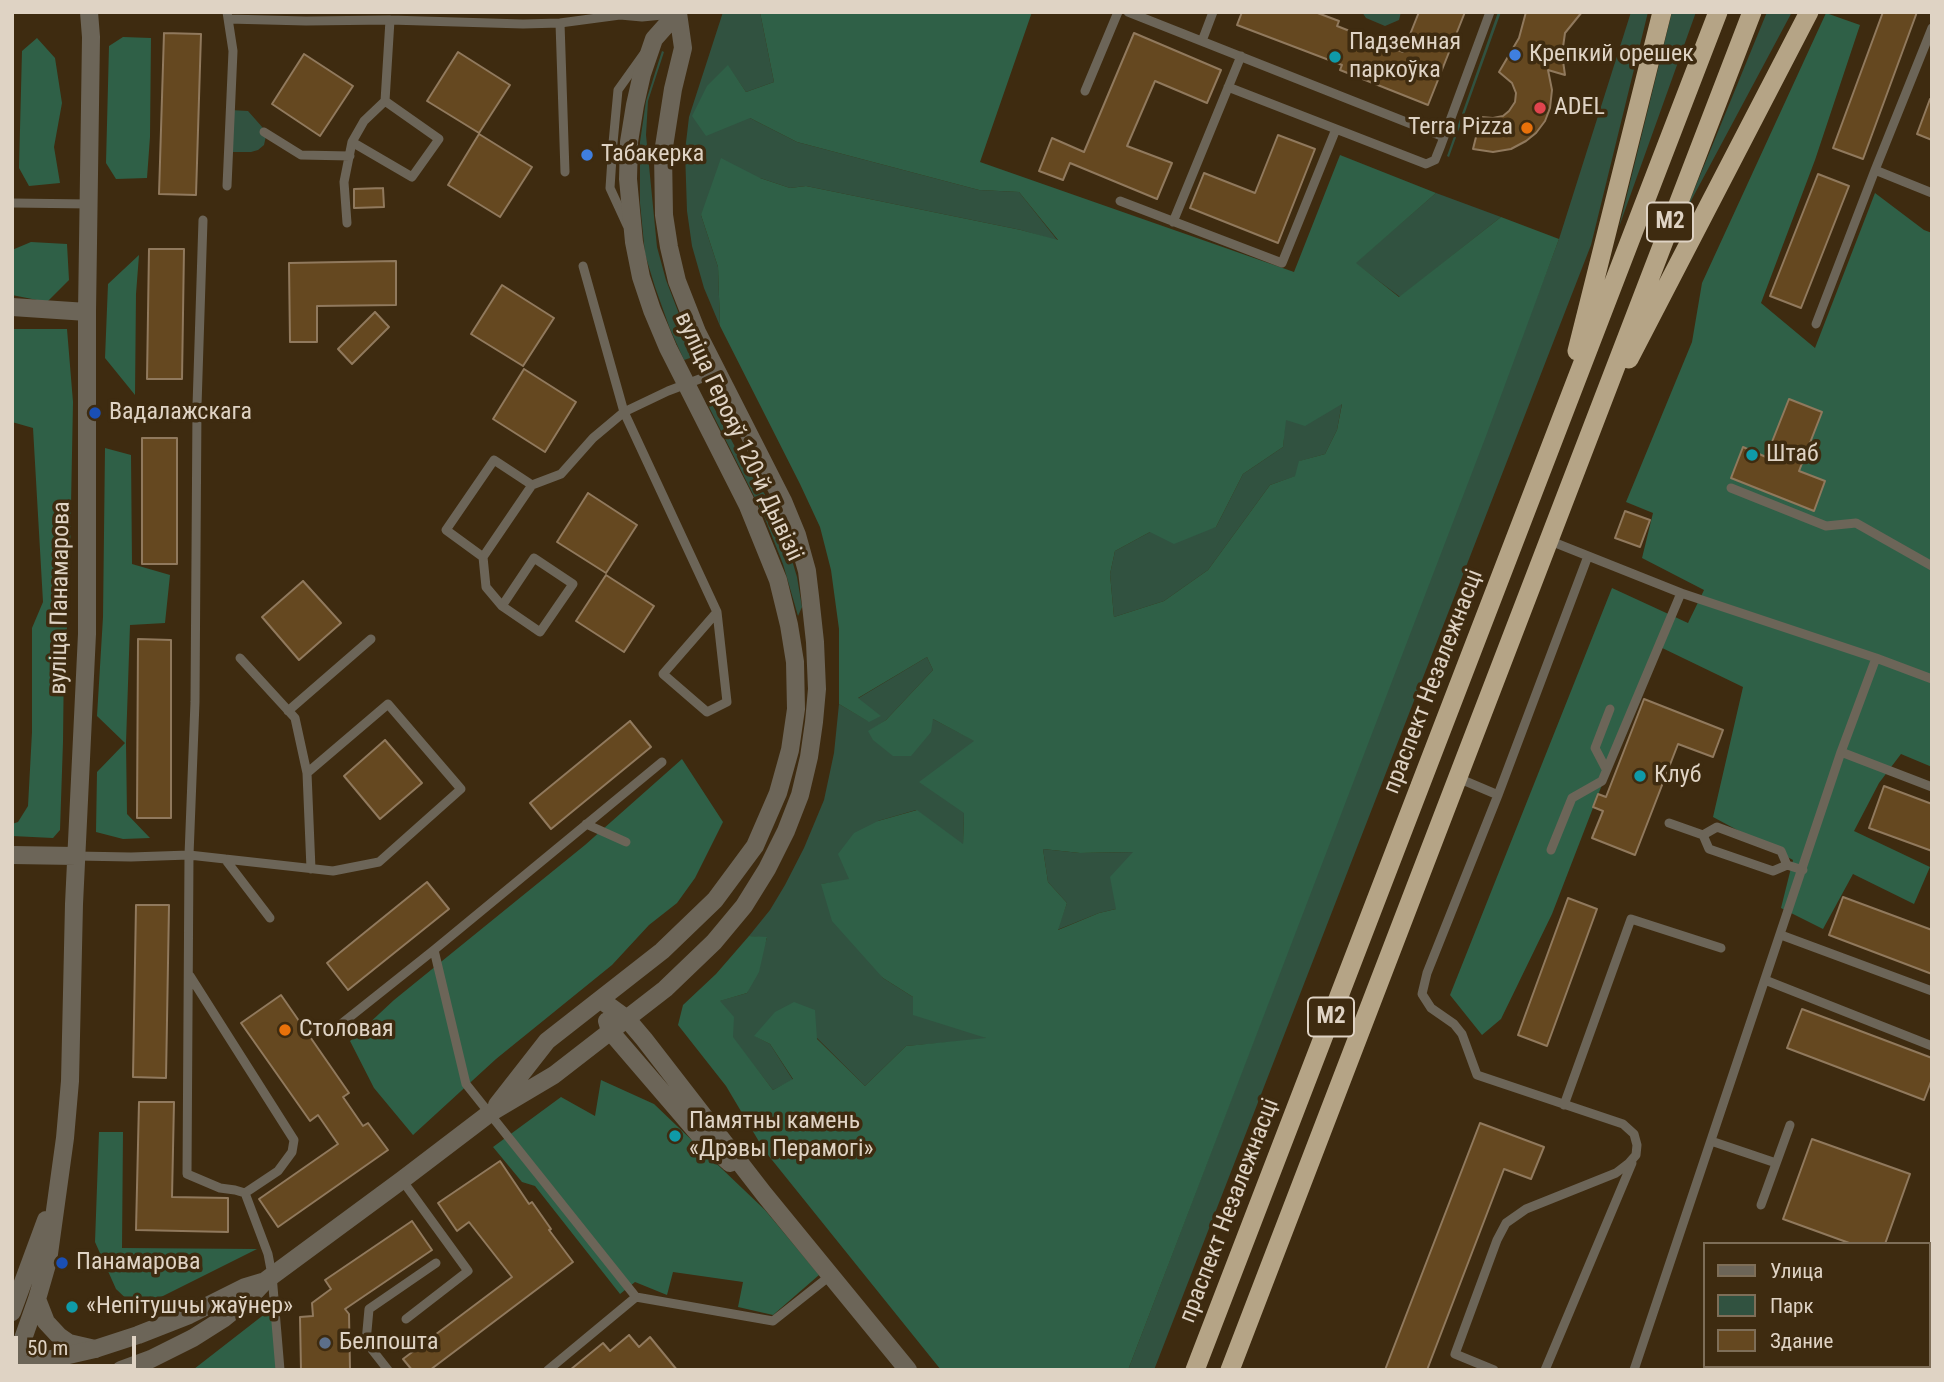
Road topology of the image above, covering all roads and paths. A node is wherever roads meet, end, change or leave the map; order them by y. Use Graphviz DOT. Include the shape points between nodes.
graph roads {
  1 [pos="89,12"];
  2 [pos="1118,12"];
  3 [pos="1128,12"];
  4 [pos="1213,12"];
  5 [pos="1489,12"];
  6 [pos="1662,12"];
  7 [pos="1718,12"];
  8 [pos="1752,12"];
  9 [pos="1809,12"];
  10 [pos="678,13"];
  11 [pos="620,14"];
  12 [pos="228,16"];
  13 [pos="304,17"];
  14 [pos="390,20"];
  15 [pos="560,23"];
  16 [pos="1932,28"];
  17 [pos="1202,41"];
  18 [pos="1241,56"];
  19 [pos="1228,87"];
  20 [pos="1085,91"];
  21 [pos="384,101"];
  22 [pos="1336,129"];
  23 [pos="264,132"];
  24 [pos="1444,137"];
  25 [pos="352,142"];
  26 [pos="349,156"];
  27 [pos="1875,170"];
  28 [pos="565,172"];
  29 [pos="227,186"];
  30 [pos="1932,193"];
  31 [pos="1120,201"];
  32 [pos="12,203"];
  33 [pos="90,204"];
  34 [pos="203,220"];
  35 [pos="1173,222"];
  36 [pos="347,223"];
  37 [pos="583,266"];
  38 [pos="12,307"];
  39 [pos="87,312"];
  40 [pos="1816,324"];
  41 [pos="718,372"];
  42 [pos="686,384"];
  43 [pos="624,412"];
  44 [pos="1559,425"];
  45 [pos="1590,433"];
  46 [pos="532,485"];
  47 [pos="1731,488"];
  48 [pos="1548,540"];
  49 [pos="1588,556"];
  50 [pos="483,557"];
  51 [pos="1932,566"];
  52 [pos="1681,593"];
  53 [pos="502,606"];
  54 [pos="717,612"];
  55 [pos="371,639"];
  56 [pos="240,658"];
  57 [pos="1876,658"];
  58 [pos="1932,679"];
  59 [pos="1610,709"];
  60 [pos="288,710"];
  61 [pos="1841,752"];
  62 [pos="662,762"];
  63 [pos="1606,769"];
  64 [pos="307,772"];
  65 [pos="1457,778"];
  66 [pos="1932,787"];
  67 [pos="1498,794"];
  68 [pos="1669,823"];
  69 [pos="586,824"];
  70 [pos="1703,835"];
  71 [pos="626,842"];
  72 [pos="1551,850"];
  73 [pos="12,855"];
  74 [pos="189,855"];
  75 [pos="76,856"];
  76 [pos="225,859"];
  77 [pos="1787,865"];
  78 [pos="312,869"];
  79 [pos="1802,870"];
  80 [pos="270,918"];
  81 [pos="1781,935"];
  82 [pos="1721,948"];
  83 [pos="434,950"];
  84 [pos="189,974"];
  85 [pos="1765,980"];
  86 [pos="1932,991"];
  87 [pos="601,1000"];
  88 [pos="627,1019"];
  89 [pos="336,1028"];
  90 [pos="610,1031"];
  91 [pos="1932,1046"];
  92 [pos="1564,1105"];
  93 [pos="490,1113"];
  94 [pos="1790,1125"];
  95 [pos="1711,1141"];
  96 [pos="1636,1155"];
  97 [pos="1776,1164"];
  98 [pos="402,1180"];
  99 [pos="58,1183"];
  100 [pos="245,1193"];
  101 [pos="764,1194"];
  102 [pos="1761,1205"];
  103 [pos="436,1263"];
  104 [pos="831,1275"];
  105 [pos="269,1278"];
  106 [pos="636,1297"];
  107 [pos="37,1299"];
  108 [pos="12,1312"];
  109 [pos="406,1318"];
  110 [pos="95,1349"];
  111 [pos="12,1368"];
  112 [pos="121,1370"];
  113 [pos="280,1370"];
  114 [pos="388,1370"];
  115 [pos="548,1370"];
  116 [pos="908,1370"];
  117 [pos="1195,1370"];
  118 [pos="1230,1370"];
  119 [pos="1494,1370"];
  120 [pos="1545,1370"];
  121 [pos="1634,1370"];
  1 -- 33 [label="street, вуліца Панамарова"];
  2 -- 20 [label="lane"];
  3 -- 17 [label="lane"];
  4 -- 17 [label="lane"];
  5 -- 24 [label="lane"];
  6 -- 44 [label="highway"];
  7 -- 44 [label="highway, праспект Незалежнасці / М2"];
  8 -- 45 [label="highway, М2"];
  9 -- 45 [label="highway"];
  10 -- 11 [label="lane"];
  10 -- 41 [label="street, вуліца Герояў 120-й Дывізіі" via="683,48 665,134 664,215 677,281"];
  10 -- 42 [label="street, вуліца Герояў 120-й Дывізіі" via="654,39 640,84 629,142 628,179 641,277"];
  11 -- 15 [label="lane"];
  12 -- 13 [label="lane"];
  12 -- 29 [label="lane" via="233,51"];
  13 -- 14 [label="lane"];
  14 -- 15 [label="lane"];
  14 -- 21 [label="lane"];
  15 -- 28 [label="lane"];
  16 -- 27 [label="lane"];
  17 -- 18 [label="lane"];
  18 -- 19 [label="lane"];
  18 -- 24 [label="lane"];
  19 -- 22 [label="lane"];
  19 -- 35 [label="lane"];
  21 -- 25 [label="lane"];
  21 -- 25 [label="lane" via="439,139 412,177"];
  22 -- 24 [label="lane" via="1426,164 1434,160"];
  22 -- 35 [label="lane" via="1282,264"];
  23 -- 26 [label="lane" via="301,155"];
  25 -- 26 [label="lane"];
  26 -- 36 [label="lane" via="344,182"];
  27 -- 30 [label="lane"];
  27 -- 40 [label="lane"];
  31 -- 35 [label="lane"];
  32 -- 33 [label="lane"];
  33 -- 39 [label="street, вуліца Панамарова"];
  34 -- 74 [label="lane"];
  37 -- 43 [label="lane"];
  38 -- 39 [label="street"];
  39 -- 75 [label="street, вуліца Панамарова" via="87,634"];
  41 -- 42 [label="lane"];
  41 -- 88 [label="street, вуліца Герояў 120-й Дывізіі" via="783,500 807,571 817,689 813,734 800,795 768,869 744,906 683,973"];
  42 -- 43 [label="lane"];
  42 -- 87 [label="street, вуліца Герояў 120-й Дывізіі" via="748,506 778,580 795,662 796,709 778,793 755,846 715,900"];
  43 -- 46 [label="lane" via="561,474"];
  43 -- 54 [label="lane"];
  44 -- 117 [label="highway, праспект Незалежнасці / М2"];
  45 -- 48 [label="highway, М2"];
  46 -- 50 [label="lane"];
  46 -- 50 [label="lane" via="494,460 446,530"];
  47 -- 51 [label="lane" via="1826,526 1857,523"];
  48 -- 49 [label="lane"];
  48 -- 65 [label="highway, М2"];
  49 -- 52 [label="lane"];
  49 -- 67 [label="lane"];
  50 -- 53 [label="lane" via="486,587"];
  52 -- 57 [label="lane"];
  52 -- 63 [label="lane"];
  53 -- 53 [label="lane" via="540,632 573,583 534,558"];
  54 -- 54 [label="lane" via="727,702 707,712 663,674"];
  55 -- 60 [label="lane"];
  56 -- 60 [label="lane"];
  57 -- 58 [label="lane"];
  57 -- 61 [label="lane"];
  59 -- 63 [label="lane" via="1595,748"];
  60 -- 64 [label="lane" via="295,718"];
  61 -- 66 [label="lane"];
  61 -- 79 [label="lane"];
  62 -- 69 [label="lane"];
  63 -- 72 [label="lane" via="1602,781 1572,798"];
  64 -- 78 [label="lane"];
  64 -- 78 [label="lane" via="388,704 461,789 379,862 333,872"];
  65 -- 67 [label="lane"];
  65 -- 118 [label="highway, М2"];
  67 -- 92 [label="lane" via="1422,994 1431,1008 1462,1034 1477,1076"];
  68 -- 70 [label="lane"];
  69 -- 71 [label="lane"];
  69 -- 83 [label="lane"];
  70 -- 77 [label="lane" via="1709,849 1722,854 1773,871"];
  70 -- 77 [label="lane" via="1717,827 1781,851"];
  73 -- 75 [label="street"];
  74 -- 75 [label="lane"];
  74 -- 76 [label="lane"];
  74 -- 84 [label="lane"];
  75 -- 99 [label="street, вуліца Панамарова" via="70,1081"];
  76 -- 78 [label="lane"];
  76 -- 80 [label="lane"];
  77 -- 79 [label="lane"];
  79 -- 81 [label="lane"];
  81 -- 85 [label="lane"];
  81 -- 86 [label="lane"];
  82 -- 92 [label="lane" via="1631,919"];
  83 -- 89 [label="lane"];
  83 -- 93 [label="lane" via="466,1084"];
  84 -- 100 [label="lane" via="187,1174"];
  84 -- 100 [label="lane" via="294,1140 292,1152 278,1171"];
  85 -- 91 [label="lane"];
  85 -- 95 [label="lane"];
  87 -- 88 [label="street"];
  87 -- 90 [label="street"];
  87 -- 93 [label="street, вуліца Герояў 120-й Дывізіі" via="547,1041"];
  88 -- 90 [label="street, вуліца Герояў 120-й Дывізіі"];
  88 -- 101 [label="street"];
  90 -- 93 [label="street, вуліца Герояў 120-й Дывізіі" via="554,1075"];
  90 -- 101 [label="street" via="701,1137"];
  92 -- 96 [label="lane" via="1623,1124 1634,1134"];
  93 -- 98 [label="street, вуліца Герояў 120-й Дывізіі"];
  93 -- 106 [label="lane"];
  94 -- 97 [label="lane"];
  95 -- 97 [label="lane"];
  95 -- 121 [label="lane"];
  96 -- 119 [label="lane" via="1616,1173 1526,1209 1506,1223 1455,1354"];
  96 -- 120 [label="lane"];
  97 -- 102 [label="lane"];
  98 -- 105 [label="street, вуліца Герояў 120-й Дывізіі"];
  98 -- 109 [label="lane" via="468,1271"];
  99 -- 107 [label="street, вуліца Панамарова" via="48,1261"];
  99 -- 108 [label="street, вуліца Панамарова"];
  100 -- 105 [label="lane" via="268,1254"];
  101 -- 104 [label="street"];
  103 -- 114 [label="lane" via="369,1309 366,1342"];
  104 -- 106 [label="lane" via="773,1321"];
  104 -- 116 [label="street"];
  105 -- 110 [label="street, вуліца Герояў 120-й Дывізіі" via="189,1315"];
  105 -- 112 [label="street, вуліца Герояў 120-й Дывізіі" via="223,1319 193,1338"];
  105 -- 113 [label="lane"];
  106 -- 115 [label="lane"];
  107 -- 110 [label="street" via="46,1322 59,1336"];
  107 -- 111 [label="street, вуліца Панамарова"];
  110 -- 111 [label="street, вуліца Герояў 120-й Дывізіі"];
}
